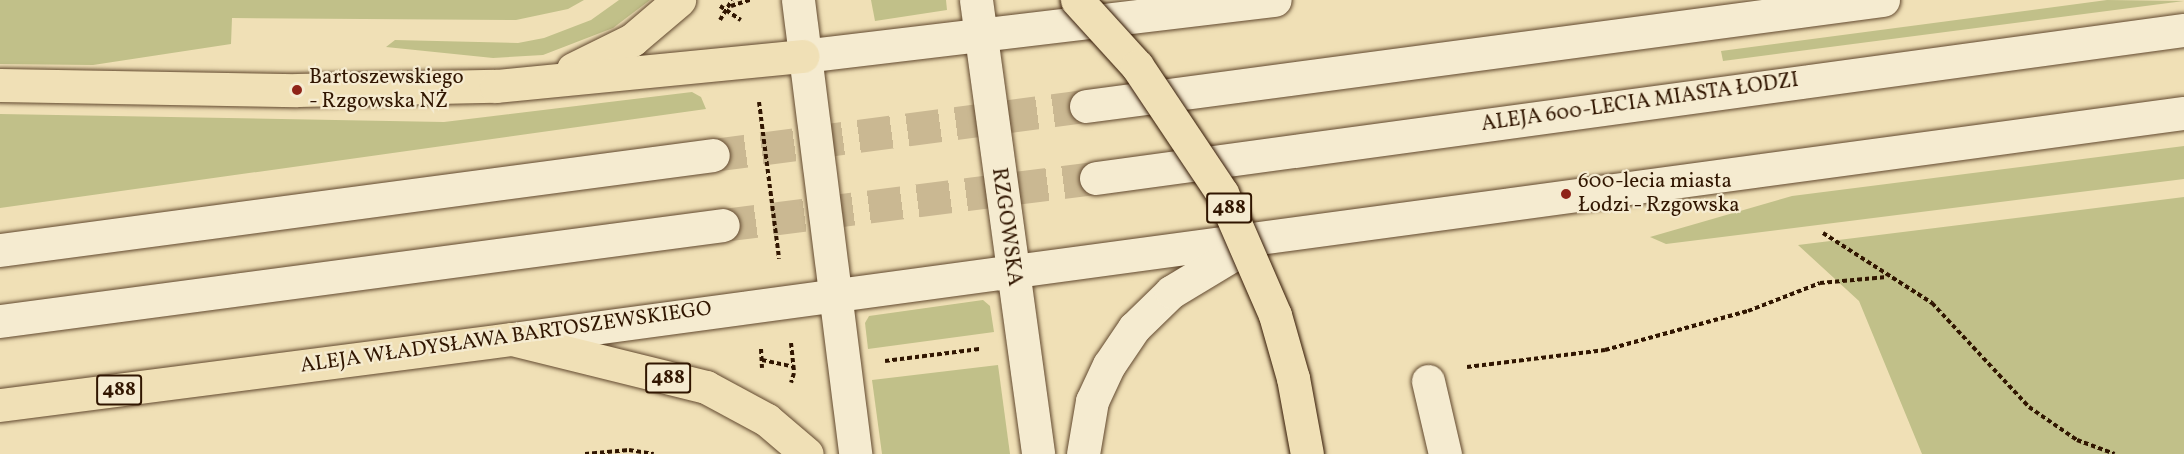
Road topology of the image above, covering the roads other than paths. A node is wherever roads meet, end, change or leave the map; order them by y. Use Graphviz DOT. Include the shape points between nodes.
graph roads {
  1 [pos="679,0"];
  2 [pos="798,0"];
  3 [pos="976,0"];
  4 [pos="1077,0"];
  5 [pos="1275,0"];
  6 [pos="1882,0"];
  7 [pos="2184,30"];
  8 [pos="980,37"];
  9 [pos="803,56"];
  10 [pos="534,82"];
  11 [pos="0,85"];
  12 [pos="1086,106"];
  13 [pos="2184,113"];
  14 [pos="713,155"];
  15 [pos="1096,178"];
  16 [pos="723,225"];
  17 [pos="1261,239"];
  18 [pos="0,250"];
  19 [pos="1012,272"];
  20 [pos="834,294"];
  21 [pos="0,321"];
  22 [pos="512,339"];
  23 [pos="1428,381"];
  24 [pos="0,405"];
  25 [pos="807,454"];
  26 [pos="855,454"];
  27 [pos="1038,454"];
  28 [pos="1083,454"];
  29 [pos="1307,454"];
  30 [pos="1445,454"];
  1 -- 10 [label="main road" via="655,24 608,54"];
  2 -- 9 [label="main road"];
  3 -- 8 [label="main road, RZGOWSKA"];
  4 -- 29 [label="main road, 488, bridge" via="1137,66 1222,193 1275,315 1293,378"];
  5 -- 8 [label="main road"];
  6 -- 12 [label="main road"];
  7 -- 15 [label="main road, ALEJA 600-LECIA MIASTA ŁODZI"];
  8 -- 9 [label="main road"];
  8 -- 19 [label="main road, RZGOWSKA"];
  9 -- 10 [label="main road"];
  9 -- 20 [label="main road"];
  10 -- 11 [label="main road" via="297,90"];
  13 -- 17 [label="main road, ALEJA WŁADYSŁAWA BARTOSZEWSKIEGO"];
  14 -- 18 [label="main road"];
  16 -- 21 [label="main road"];
  17 -- 19 [label="main road, ALEJA WŁADYSŁAWA BARTOSZEWSKIEGO"];
  17 -- 28 [label="main road" via="1171,292 1134,327 1092,401"];
  19 -- 20 [label="main road, ALEJA WŁADYSŁAWA BARTOSZEWSKIEGO"];
  19 -- 27 [label="main road, RZGOWSKA"];
  20 -- 22 [label="main road, ALEJA WŁADYSŁAWA BARTOSZEWSKIEGO"];
  20 -- 26 [label="main road"];
  22 -- 24 [label="main road, ALEJA WŁADYSŁAWA BARTOSZEWSKIEGO / 488"];
  22 -- 25 [label="main road, 488" via="706,387 767,420"];
  23 -- 30 [label="main road"];
}
